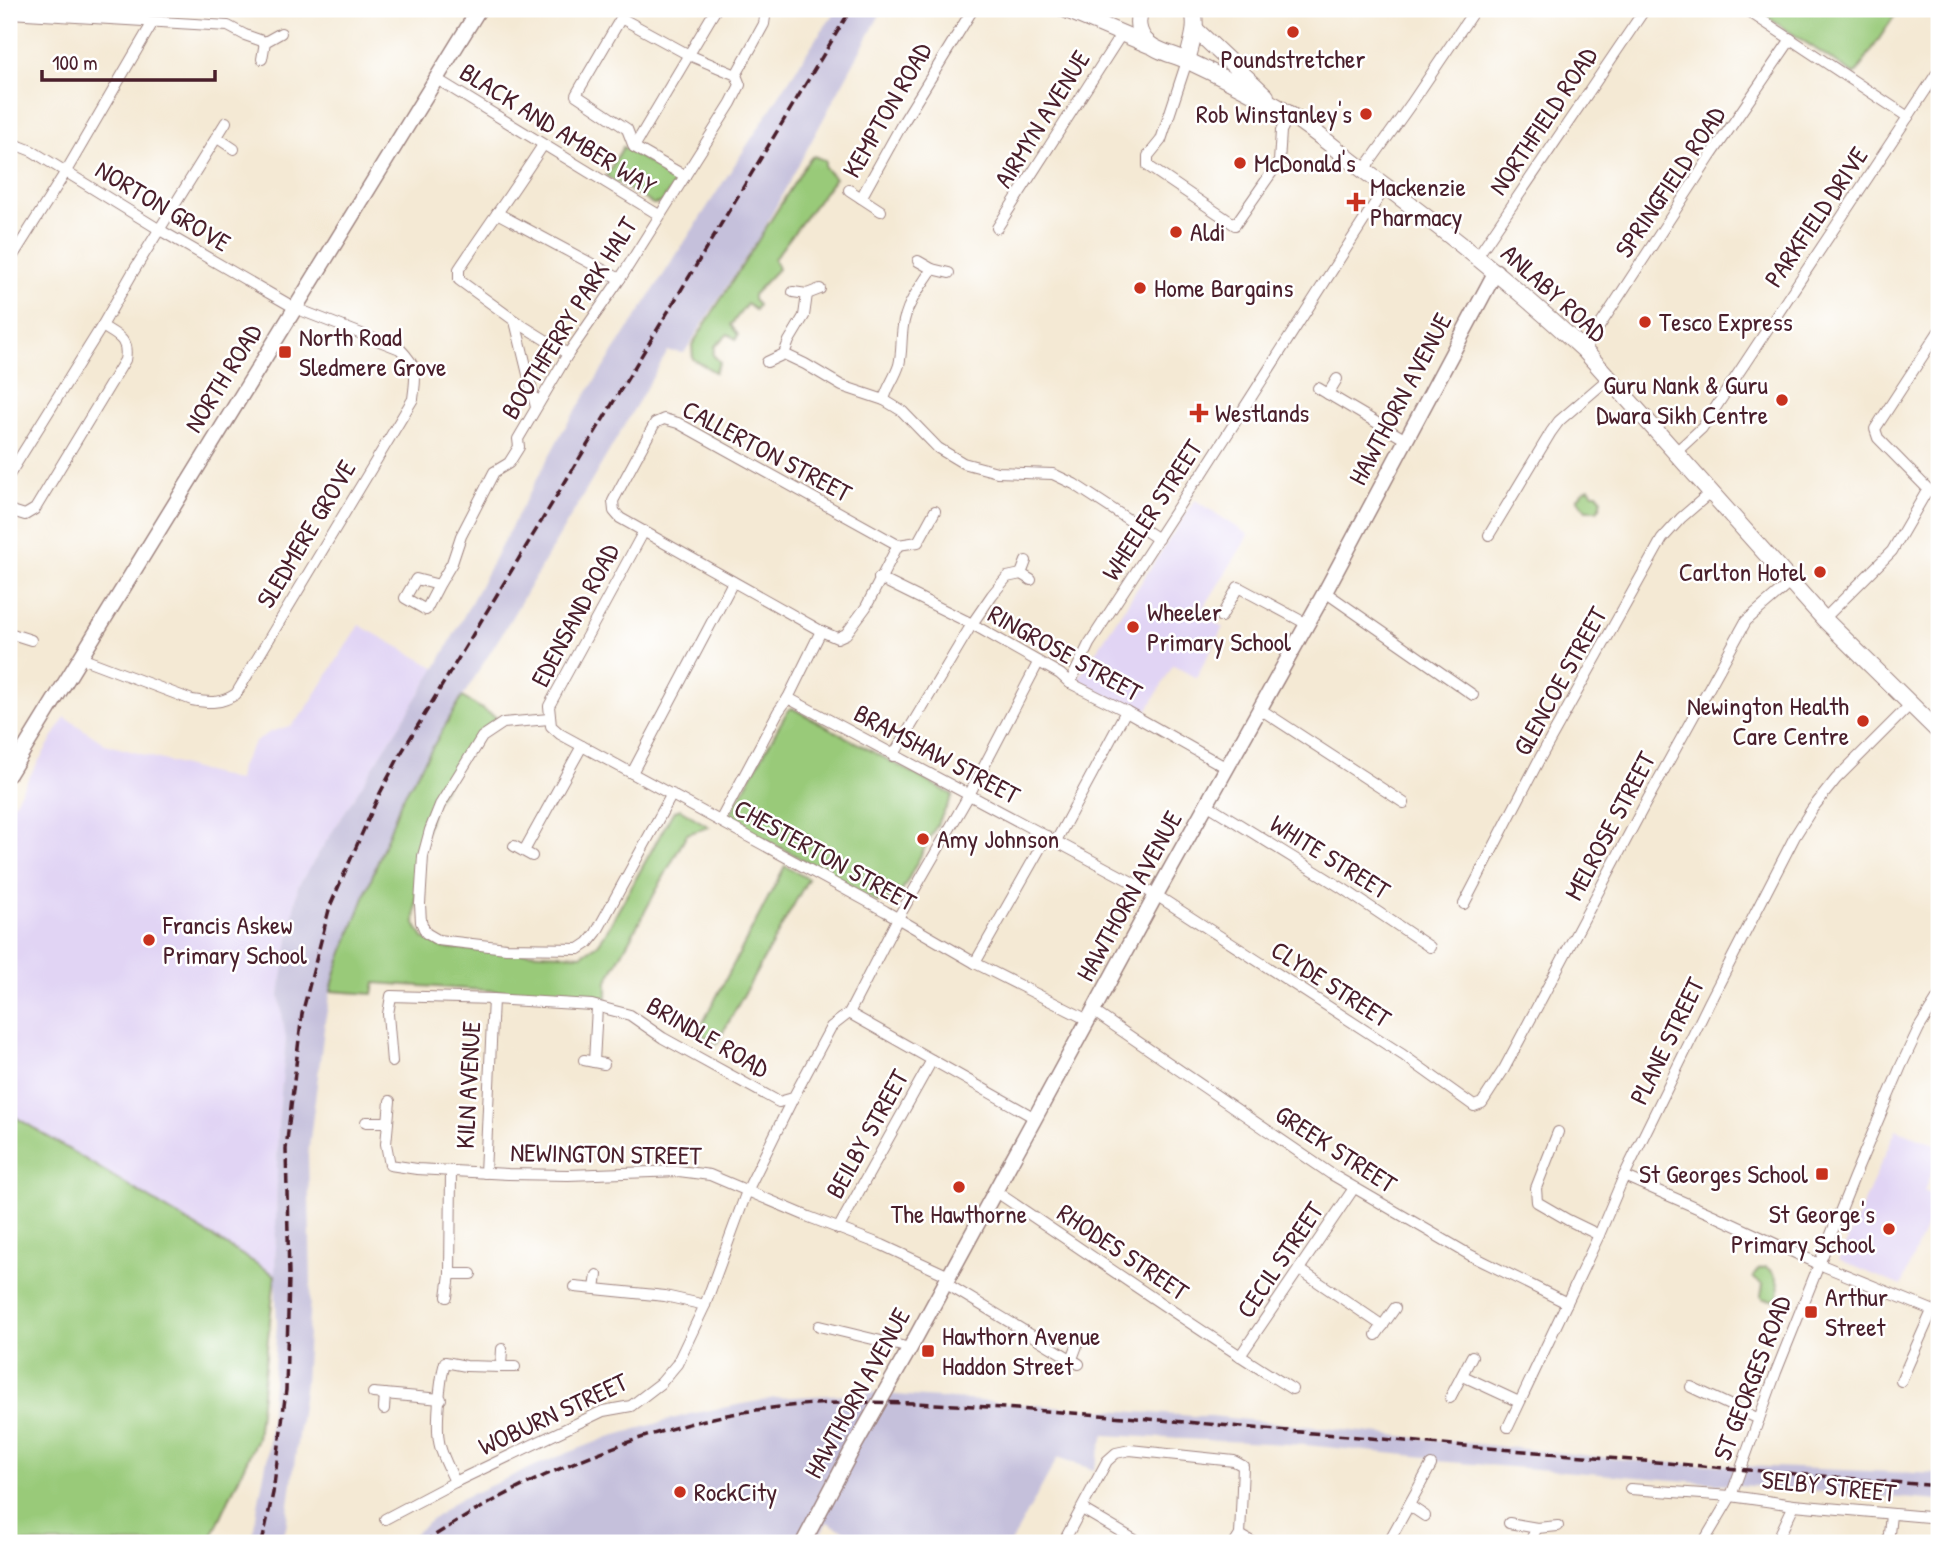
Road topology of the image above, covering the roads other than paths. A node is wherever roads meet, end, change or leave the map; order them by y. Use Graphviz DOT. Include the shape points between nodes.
graph roads {
  1 [pos="480,9"];
  2 [pos="716,9"];
  3 [pos="765,9"];
  4 [pos="973,9"];
  5 [pos="1064,9"];
  6 [pos="1192,9"];
  7 [pos="1475,9"];
  8 [pos="1644,9"];
  9 [pos="1745,9"];
  10 [pos="1137,10"];
  11 [pos="9,13"];
  12 [pos="153,22"];
  13 [pos="1195,29"];
  14 [pos="281,33"];
  15 [pos="1122,33"];
  16 [pos="1791,38"];
  17 [pos="265,42"];
  18 [pos="1157,48"];
  19 [pos="689,55"];
  20 [pos="262,58"];
  21 [pos="1187,61"];
  22 [pos="1939,70"];
  23 [pos="736,75"];
  24 [pos="435,78"];
  25 [pos="1283,111"];
  26 [pos="1908,117"];
  27 [pos="226,122"];
  28 [pos="216,137"];
  29 [pos="9,142"];
  30 [pos="543,145"];
  31 [pos="634,147"];
  32 [pos="234,149"];
  33 [pos="1364,170"];
  34 [pos="65,173"];
  35 [pos="685,176"];
  36 [pos="1386,186"];
  37 [pos="849,190"];
  38 [pos="860,198"];
  39 [pos="881,211"];
  40 [pos="497,213"];
  41 [pos="659,215"];
  42 [pos="997,228"];
  43 [pos="160,229"];
  44 [pos="1477,257"];
  45 [pos="9,261"];
  46 [pos="918,261"];
  47 [pos="932,269"];
  48 [pos="1496,271"];
  49 [pos="949,272"];
  50 [pos="620,279"];
  51 [pos="820,289"];
  52 [pos="793,292"];
  53 [pos="807,295"];
  54 [pos="295,308"];
  55 [pos="515,321"];
  56 [pos="102,326"];
  57 [pos="1939,331"];
  58 [pos="1584,350"];
  59 [pos="568,354"];
  60 [pos="784,354"];
  61 [pos="767,362"];
  62 [pos="1609,378"];
  63 [pos="1337,379"];
  64 [pos="1318,388"];
  65 [pos="1328,394"];
  66 [pos="884,400"];
  67 [pos="536,407"];
  68 [pos="1406,440"];
  69 [pos="1676,452"];
  70 [pos="9,475"];
  71 [pos="1928,489"];
  72 [pos="1711,492"];
  73 [pos="1939,496"];
  74 [pos="9,510"];
  75 [pos="935,511"];
  76 [pos="643,531"];
  77 [pos="1489,536"];
  78 [pos="1158,539"];
  79 [pos="898,545"];
  80 [pos="1026,561"];
  81 [pos="1021,574"];
  82 [pos="879,578"];
  83 [pos="1031,580"];
  84 [pos="733,582"];
  85 [pos="1791,582"];
  86 [pos="439,585"];
  87 [pos="1325,592"];
  88 [pos="1221,617"];
  89 [pos="1824,619"];
  90 [pos="972,624"];
  91 [pos="1307,624"];
  92 [pos="821,631"];
  93 [pos="9,633"];
  94 [pos="31,640"];
  95 [pos="80,658"];
  96 [pos="1038,663"];
  97 [pos="1070,683"];
  98 [pos="1473,695"];
  99 [pos="788,698"];
  100 [pos="1911,704"];
  101 [pos="1260,709"];
  102 [pos="1126,711"];
  103 [pos="549,719"];
  104 [pos="1939,732"];
  105 [pos="582,746"];
  106 [pos="893,756"];
  107 [pos="1227,768"];
  108 [pos="632,773"];
  109 [pos="9,774"];
  110 [pos="672,794"];
  111 [pos="969,795"];
  112 [pos="1404,803"];
  113 [pos="1208,805"];
  114 [pos="720,821"];
  115 [pos="1051,838"];
  116 [pos="523,851"];
  117 [pos="1156,895"];
  118 [pos="1464,904"];
  119 [pos="898,918"];
  120 [pos="1430,947"];
  121 [pos="975,963"];
  122 [pos="1939,996"];
  123 [pos="493,999"];
  124 [pos="597,1007"];
  125 [pos="849,1013"];
  126 [pos="1091,1015"];
  127 [pos="932,1060"];
  128 [pos="392,1062"];
  129 [pos="594,1062"];
  130 [pos="793,1098"];
  131 [pos="390,1101"];
  132 [pos="1482,1103"];
  133 [pos="1035,1118"];
  134 [pos="366,1122"];
  135 [pos="388,1122"];
  136 [pos="1558,1132"];
  137 [pos="451,1171"];
  138 [pos="485,1173"];
  139 [pos="1624,1176"];
  140 [pos="1354,1188"];
  141 [pos="747,1191"];
  142 [pos="995,1191"];
  143 [pos="838,1229"];
  144 [pos="1599,1235"];
  145 [pos="1819,1264"];
  146 [pos="1299,1269"];
  147 [pos="450,1274"];
  148 [pos="471,1274"];
  149 [pos="597,1275"];
  150 [pos="947,1279"];
  151 [pos="575,1287"];
  152 [pos="595,1288"];
  153 [pos="447,1297"];
  154 [pos="1567,1303"];
  155 [pos="705,1305"];
  156 [pos="1395,1308"];
  157 [pos="1936,1312"];
  158 [pos="819,1326"];
  159 [pos="1383,1326"];
  160 [pos="1376,1335"];
  161 [pos="1078,1343"];
  162 [pos="910,1348"];
  163 [pos="502,1349"];
  164 [pos="1240,1356"];
  165 [pos="1472,1356"];
  166 [pos="501,1367"];
  167 [pos="515,1367"];
  168 [pos="1463,1376"];
  169 [pos="1902,1381"];
  170 [pos="1690,1387"];
  171 [pos="1292,1389"];
  172 [pos="1450,1398"];
  173 [pos="440,1399"];
  174 [pos="1519,1402"];
  175 [pos="384,1409"];
  176 [pos="1759,1419"];
  177 [pos="1507,1427"];
  178 [pos="1431,1465"];
  179 [pos="456,1482"];
  180 [pos="1630,1489"];
  181 [pos="1731,1496"];
  182 [pos="1794,1505"];
  183 [pos="1409,1506"];
  184 [pos="1082,1509"];
  185 [pos="1891,1515"];
  186 [pos="1425,1516"];
  187 [pos="1939,1518"];
  188 [pos="385,1519"];
  189 [pos="1509,1523"];
  190 [pos="1558,1527"];
  191 [pos="1537,1528"];
  192 [pos="1237,1539"];
  193 [pos="803,1543"];
  194 [pos="1063,1543"];
  195 [pos="1140,1543"];
  196 [pos="1254,1543"];
  197 [pos="1389,1543"];
  198 [pos="1529,1543"];
  199 [pos="1703,1543"];
  200 [pos="1776,1543"];
  201 [pos="1888,1543"];
  1 -- 24 [label="street, NORTH ROAD"];
  2 -- 19 [label="street"];
  3 -- 23 [label="street, BOOTHFERRY PARK HALT" via="764,24"];
  4 -- 38 [label="street, KEMPTON ROAD"];
  5 -- 15 [label="main road, ANLABY ROAD"];
  6 -- 13 [label="main road"];
  7 -- 33 [label="street"];
  8 -- 44 [label="street, NORTHFIELD ROAD"];
  9 -- 16 [label="street"];
  10 -- 18 [label="main road" via="1139,31"];
  11 -- 12 [label="street"];
  12 -- 17 [label="street" via="228,26"];
  12 -- 34 [label="street"];
  13 -- 18 [label="main road" via="1177,49"];
  13 -- 21 [label="main road"];
  13 -- 25 [label="main road, ANLABY ROAD"];
  14 -- 17 [label="street"];
  15 -- 18 [label="main road, ANLABY ROAD"];
  15 -- 42 [label="street, AIRMYN AVENUE"];
  16 -- 26 [label="street"];
  16 -- 58 [label="street, SPRINGFIELD ROAD"];
  17 -- 20 [label="street"];
  18 -- 21 [label="main road, ANLABY ROAD"];
  19 -- 23 [label="street"];
  19 -- 31 [label="street"];
  19 -- 31 [label="street" via="621,18 576,95 627,129"];
  21 -- 25 [label="main road, ANLABY ROAD"];
  21 -- 25 [label="street" via="1161,140 1148,156 1147,166 1235,225 1279,162"];
  22 -- 26 [label="street, PARKFIELD DRIVE"];
  23 -- 35 [label="street, BOOTHFERRY PARK HALT" via="740,85 731,103"];
  24 -- 30 [label="street, BLACK AND AMBER WAY"];
  24 -- 54 [label="street, NORTH ROAD"];
  25 -- 33 [label="main road, ANLABY ROAD"];
  26 -- 69 [label="street, PARKFIELD DRIVE" via="1702,428"];
  27 -- 28 [label="street"];
  28 -- 32 [label="street"];
  28 -- 43 [label="street"];
  29 -- 34 [label="street, NORTON GROVE"];
  30 -- 40 [label="street"];
  30 -- 41 [label="street, BLACK AND AMBER WAY"];
  31 -- 35 [label="street"];
  33 -- 36 [label="main road, ANLABY ROAD"];
  34 -- 43 [label="street, NORTON GROVE"];
  34 -- 45 [label="street"];
  35 -- 41 [label="street, BOOTHFERRY PARK HALT"];
  36 -- 44 [label="main road, ANLABY ROAD"];
  36 -- 78 [label="street, WHEELER STREET"];
  37 -- 38 [label="street, KEMPTON ROAD"];
  38 -- 39 [label="street, KEMPTON ROAD"];
  40 -- 50 [label="street"];
  40 -- 55 [label="street" via="459,269 459,280"];
  41 -- 50 [label="street, BOOTHFERRY PARK HALT"];
  43 -- 54 [label="street, NORTON GROVE"];
  43 -- 56 [label="street"];
  44 -- 48 [label="main road, ANLABY ROAD"];
  46 -- 47 [label="street"];
  47 -- 49 [label="street"];
  47 -- 66 [label="street" via="904,317 902,353"];
  48 -- 58 [label="main road, ANLABY ROAD"];
  48 -- 68 [label="street, HAWTHORN AVENUE"];
  50 -- 59 [label="street, BOOTHFERRY PARK HALT"];
  51 -- 53 [label="street"];
  52 -- 53 [label="street"];
  53 -- 60 [label="street" via="804,316"];
  54 -- 95 [label="street, NORTH ROAD"];
  54 -- 95 [label="street, SLEDMERE GROVE" via="400,349 412,362 416,377 413,399 236,694 210,704 192,700"];
  55 -- 59 [label="street"];
  55 -- 67 [label="street"];
  56 -- 70 [label="street"];
  56 -- 74 [label="street" via="122,338 125,360 35,509 25,515"];
  57 -- 71 [label="street" via="1875,429 1878,438"];
  58 -- 62 [label="main road, ANLABY ROAD"];
  59 -- 67 [label="street, BOOTHFERRY PARK HALT"];
  60 -- 61 [label="street"];
  60 -- 66 [label="street" via="842,386"];
  62 -- 69 [label="main road, ANLABY ROAD"];
  62 -- 77 [label="street" via="1550,432"];
  63 -- 65 [label="street"];
  64 -- 65 [label="street"];
  65 -- 68 [label="street"];
  66 -- 78 [label="street" via="963,464 997,472 1053,474"];
  67 -- 86 [label="street, BOOTHFERRY PARK HALT" via="509,463 494,472"];
  68 -- 87 [label="street, HAWTHORN AVENUE"];
  69 -- 72 [label="main road, ANLABY ROAD"];
  71 -- 73 [label="street"];
  71 -- 89 [label="street" via="1892,551"];
  72 -- 85 [label="main road, ANLABY ROAD"];
  72 -- 118 [label="street, GLENCOE STREET" via="1662,540"];
  75 -- 79 [label="street" via="918,542"];
  76 -- 79 [label="street, CALLERTON STREET" via="614,512 613,501 655,422 664,419"];
  76 -- 84 [label="street, CALLERTON STREET"];
  76 -- 103 [label="street, EDENSAND ROAD" via="549,706"];
  78 -- 97 [label="street, WHEELER STREET" via="1089,644"];
  79 -- 82 [label="street"];
  80 -- 81 [label="street"];
  81 -- 83 [label="street"];
  81 -- 90 [label="street" via="1007,577"];
  82 -- 90 [label="street, RINGROSE STREET"];
  82 -- 92 [label="street, CALLERTON STREET" via="866,607 846,634 836,638"];
  84 -- 92 [label="street, CALLERTON STREET"];
  84 -- 108 [label="street"];
  85 -- 89 [label="main road, ANLABY ROAD"];
  85 -- 132 [label="street, MELROSE STREET" via="1746,621"];
  87 -- 91 [label="street, HAWTHORN AVENUE"];
  87 -- 98 [label="street"];
  88 -- 91 [label="street" via="1238,587"];
  89 -- 100 [label="main road, ANLABY ROAD"];
  90 -- 96 [label="street, RINGROSE STREET"];
  90 -- 106 [label="street"];
  91 -- 101 [label="street, HAWTHORN AVENUE"];
  92 -- 99 [label="street"];
  93 -- 94 [label="street"];
  95 -- 109 [label="street, NORTH ROAD"];
  96 -- 97 [label="street, RINGROSE STREET"];
  96 -- 111 [label="street, BRINDLE ROAD"];
  97 -- 102 [label="street, RINGROSE STREET"];
  99 -- 106 [label="street, BRAMSHAW STREET"];
  99 -- 114 [label="street"];
  100 -- 104 [label="main road, ANLABY ROAD"];
  100 -- 139 [label="street, PLANE STREET" via="1836,779 1795,836"];
  101 -- 107 [label="street, HAWTHORN AVENUE"];
  101 -- 112 [label="street"];
  102 -- 107 [label="street, RINGROSE STREET"];
  102 -- 115 [label="street"];
  103 -- 105 [label="street, CHESTERTON STREET" via="551,726"];
  103 -- 110 [label="street" via="503,723 482,737 440,804 424,856 420,904 426,933 438,940 506,948 579,949 596,933"];
  105 -- 108 [label="street, CHESTERTON STREET"];
  105 -- 116 [label="street"];
  106 -- 111 [label="street, BRAMSHAW STREET"];
  107 -- 113 [label="street, HAWTHORN AVENUE"];
  108 -- 110 [label="street, CHESTERTON STREET"];
  110 -- 114 [label="street, CHESTERTON STREET"];
  111 -- 115 [label="street, BRAMSHAW STREET"];
  111 -- 119 [label="street, BRINDLE ROAD"];
  113 -- 117 [label="street, HAWTHORN AVENUE"];
  113 -- 120 [label="street, WHITE STREET"];
  114 -- 119 [label="street, CHESTERTON STREET"];
  115 -- 117 [label="street, BRAMSHAW STREET"];
  115 -- 121 [label="street"];
  117 -- 126 [label="street, HAWTHORN AVENUE"];
  117 -- 132 [label="street, CLYDE STREET" via="1474,1106"];
  119 -- 121 [label="street, CHESTERTON STREET"];
  119 -- 125 [label="street, BRINDLE ROAD"];
  121 -- 126 [label="street, CHESTERTON STREET"];
  122 -- 145 [label="street, ST GEORGES ROAD" via="1901,1066"];
  123 -- 124 [label="street, BRINDLE ROAD"];
  123 -- 128 [label="street, BRINDLE ROAD" via="391,996"];
  123 -- 138 [label="street, KILN AVENUE"];
  124 -- 129 [label="street"];
  124 -- 130 [label="street, BRINDLE ROAD" via="629,1015 779,1102"];
  125 -- 127 [label="street"];
  125 -- 130 [label="street, BRINDLE ROAD" via="831,1027"];
  126 -- 133 [label="street, HAWTHORN AVENUE"];
  126 -- 140 [label="street, GREEK STREET"];
  127 -- 133 [label="street"];
  127 -- 143 [label="street, BEILBY STREET"];
  130 -- 141 [label="street, WOBURN STREET"];
  131 -- 135 [label="street, NEWINGTON STREET"];
  133 -- 142 [label="street, HAWTHORN AVENUE"];
  134 -- 135 [label="street"];
  135 -- 137 [label="street, NEWINGTON STREET" via="390,1165"];
  136 -- 144 [label="street" via="1536,1188 1537,1202"];
  137 -- 138 [label="street, NEWINGTON STREET"];
  137 -- 147 [label="street"];
  138 -- 141 [label="street, NEWINGTON STREET" via="679,1171 710,1175"];
  139 -- 144 [label="street, PLANE STREET"];
  139 -- 145 [label="street"];
  140 -- 146 [label="street, CECIL STREET"];
  140 -- 154 [label="street, GREEK STREET" via="1470,1255"];
  141 -- 143 [label="street, NEWINGTON STREET"];
  141 -- 155 [label="street, WOBURN STREET"];
  142 -- 150 [label="street, HAWTHORN AVENUE"];
  142 -- 164 [label="street, RHODES STREET"];
  143 -- 150 [label="street, NEWINGTON STREET" via="882,1245"];
  144 -- 154 [label="street, PLANE STREET"];
  145 -- 157 [label="street"];
  145 -- 176 [label="street, ST GEORGES ROAD"];
  146 -- 159 [label="street"];
  146 -- 164 [label="street, CECIL STREET"];
  147 -- 148 [label="street"];
  147 -- 153 [label="street"];
  149 -- 152 [label="street"];
  150 -- 161 [label="street, NEWINGTON STREET" via="1075,1362"];
  150 -- 162 [label="street, HAWTHORN AVENUE"];
  151 -- 152 [label="street"];
  152 -- 155 [label="street"];
  154 -- 174 [label="street, PLANE STREET"];
  155 -- 179 [label="street, WOBURN STREET" via="677,1364 631,1406 603,1411"];
  156 -- 159 [label="street"];
  157 -- 169 [label="street"];
  158 -- 162 [label="street"];
  159 -- 160 [label="street"];
  162 -- 193 [label="street, HAWTHORN AVENUE"];
  163 -- 166 [label="street"];
  164 -- 171 [label="street, RHODES STREET"];
  165 -- 168 [label="street"];
  166 -- 167 [label="street"];
  166 -- 173 [label="street, WOBURN STREET" via="445,1362"];
  168 -- 172 [label="street"];
  168 -- 174 [label="street"];
  170 -- 176 [label="street"];
  173 -- 175 [label="street" via="379,1394"];
  173 -- 179 [label="street, WOBURN STREET" via="440,1444"];
  174 -- 177 [label="street, PLANE STREET"];
  176 -- 181 [label="street, ST GEORGES ROAD"];
  178 -- 183 [label="street"];
  179 -- 188 [label="street, WOBURN STREET"];
  180 -- 181 [label="street, SELBY STREET"];
  181 -- 182 [label="street, SELBY STREET"];
  181 -- 199 [label="street, ST GEORGES ROAD"];
  182 -- 185 [label="street, SELBY STREET"];
  182 -- 200 [label="street"];
  183 -- 186 [label="street"];
  183 -- 197 [label="street"];
  184 -- 192 [label="street" via="1107,1461 1116,1453 1139,1450 1234,1461 1243,1466"];
  184 -- 194 [label="street"];
  184 -- 195 [label="street"];
  185 -- 187 [label="street, SELBY STREET"];
  185 -- 201 [label="street"];
  189 -- 191 [label="street"];
  190 -- 191 [label="street"];
  191 -- 198 [label="street"];
  192 -- 196 [label="street"];
}
